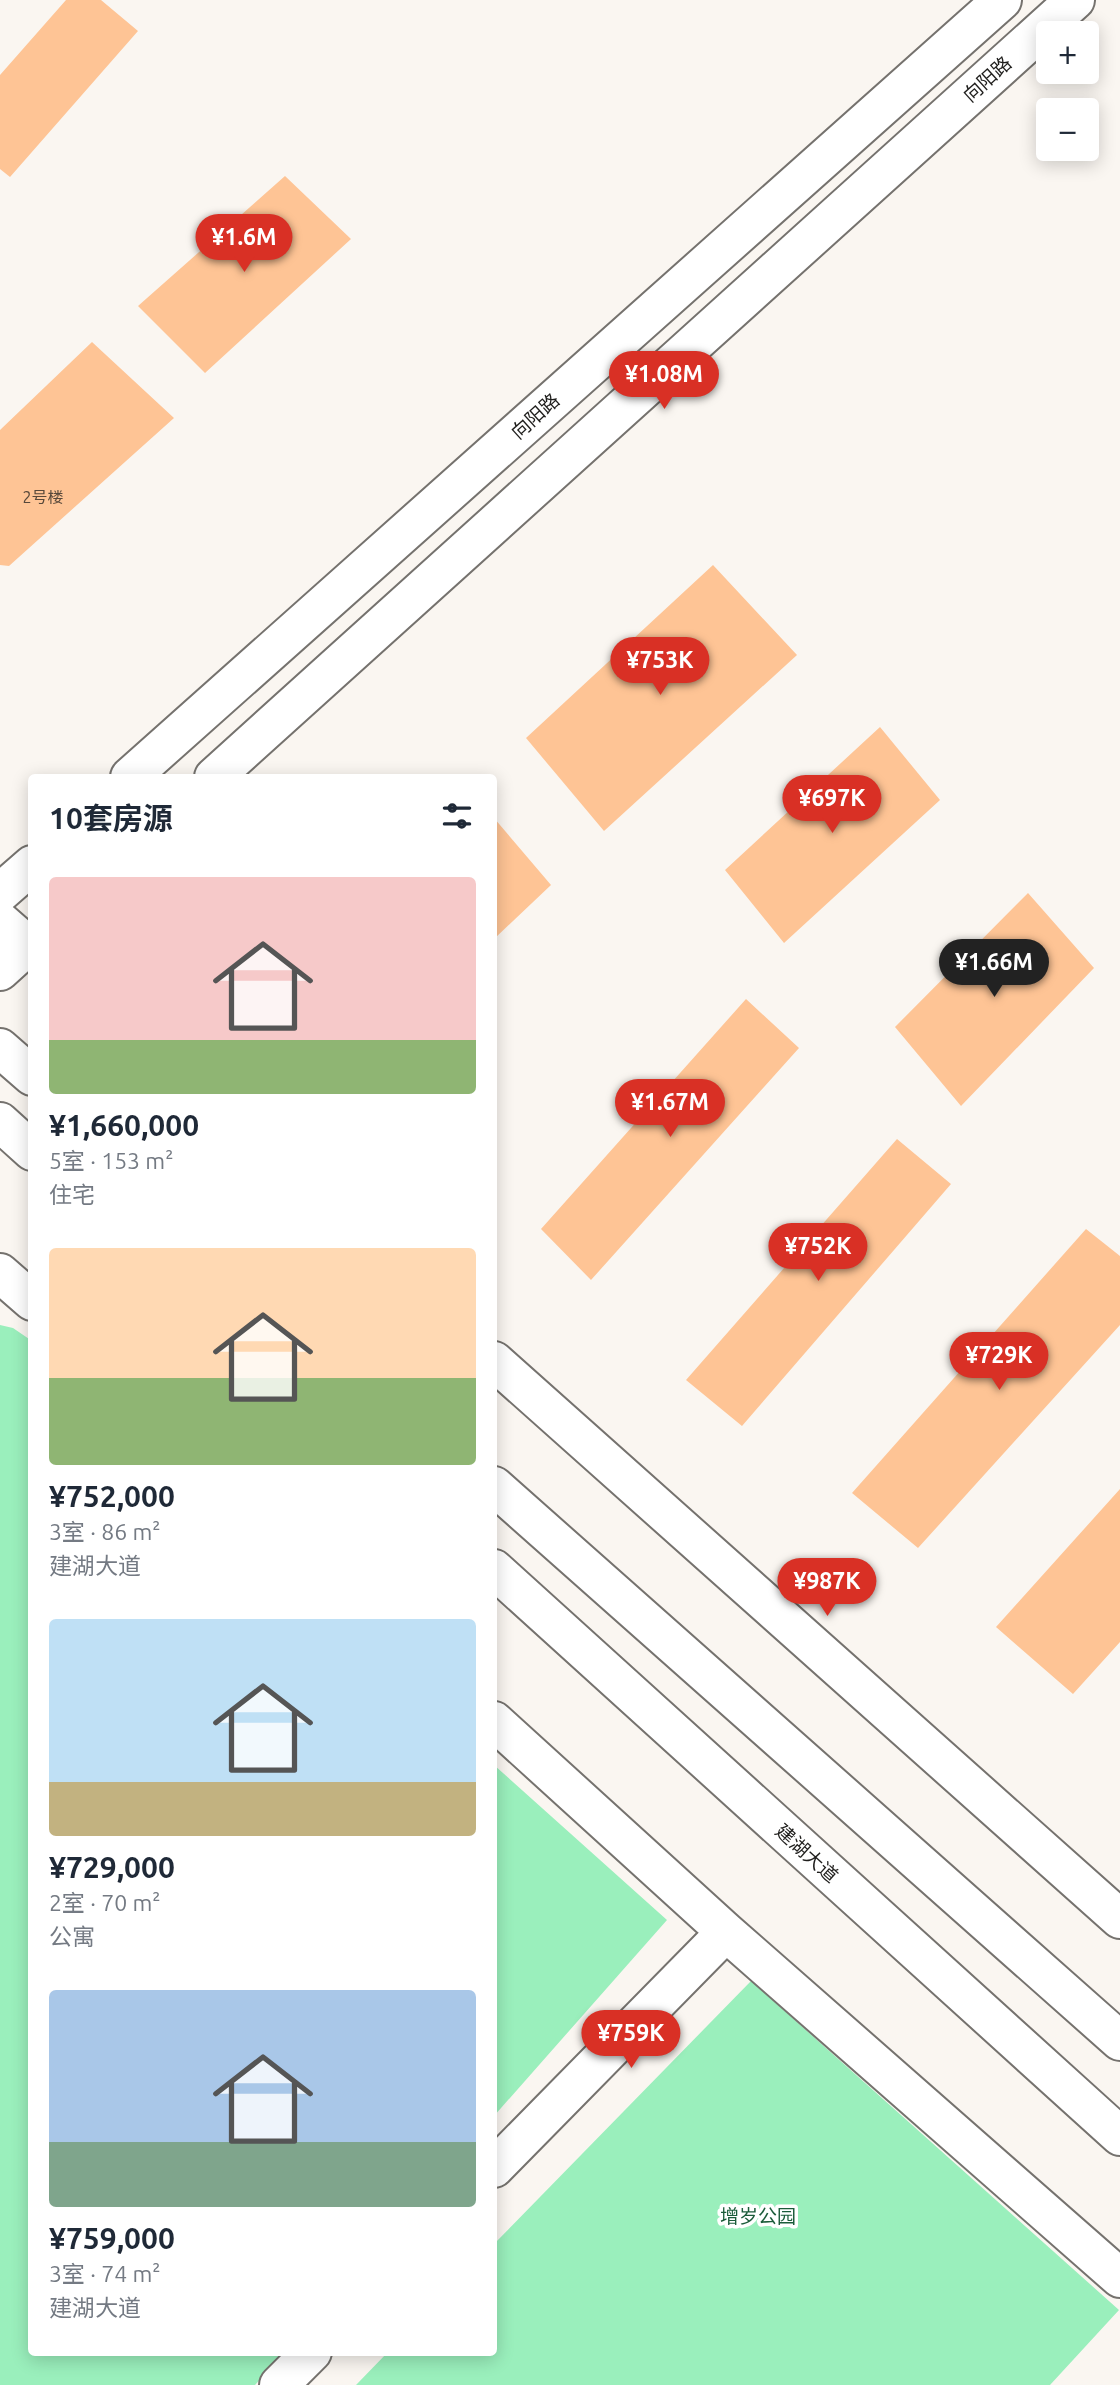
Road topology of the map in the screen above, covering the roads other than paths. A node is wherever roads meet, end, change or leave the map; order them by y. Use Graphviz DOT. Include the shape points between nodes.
graph roads {
  1 [pos="1002,0"];
  2 [pos="1075,0"];
  3 [pos="133,774"];
  4 [pos="217,774"];
  5 [pos="28,868"];
  6 [pos="0,893"];
  7 [pos="0,1048"];
  8 [pos="28,1072"];
  9 [pos="0,1122"];
  10 [pos="28,1147"];
  11 [pos="0,1273"];
  12 [pos="28,1298"];
  13 [pos="497,1364"];
  14 [pos="497,1489"];
  15 [pos="497,1572"];
  16 [pos="497,1724"];
  17 [pos="1120,1919"];
  18 [pos="726,1931"];
  19 [pos="1120,2042"];
  20 [pos="1120,2136"];
  21 [pos="497,2165"];
  22 [pos="1120,2278"];
  23 [pos="308,2356"];
  24 [pos="279,2385"];
  1 -- 3 [label="street, 向阳路"];
  2 -- 4 [label="street, 向阳路"];
  5 -- 6 [label="street"];
  7 -- 8 [label="street"];
  9 -- 10 [label="street"];
  11 -- 12 [label="street"];
  13 -- 17 [label="street"];
  14 -- 19 [label="street"];
  15 -- 20 [label="street, 建湖大道"];
  16 -- 18 [label="street"];
  18 -- 21 [label="street"];
  18 -- 22 [label="street"];
  23 -- 24 [label="street"];
}
